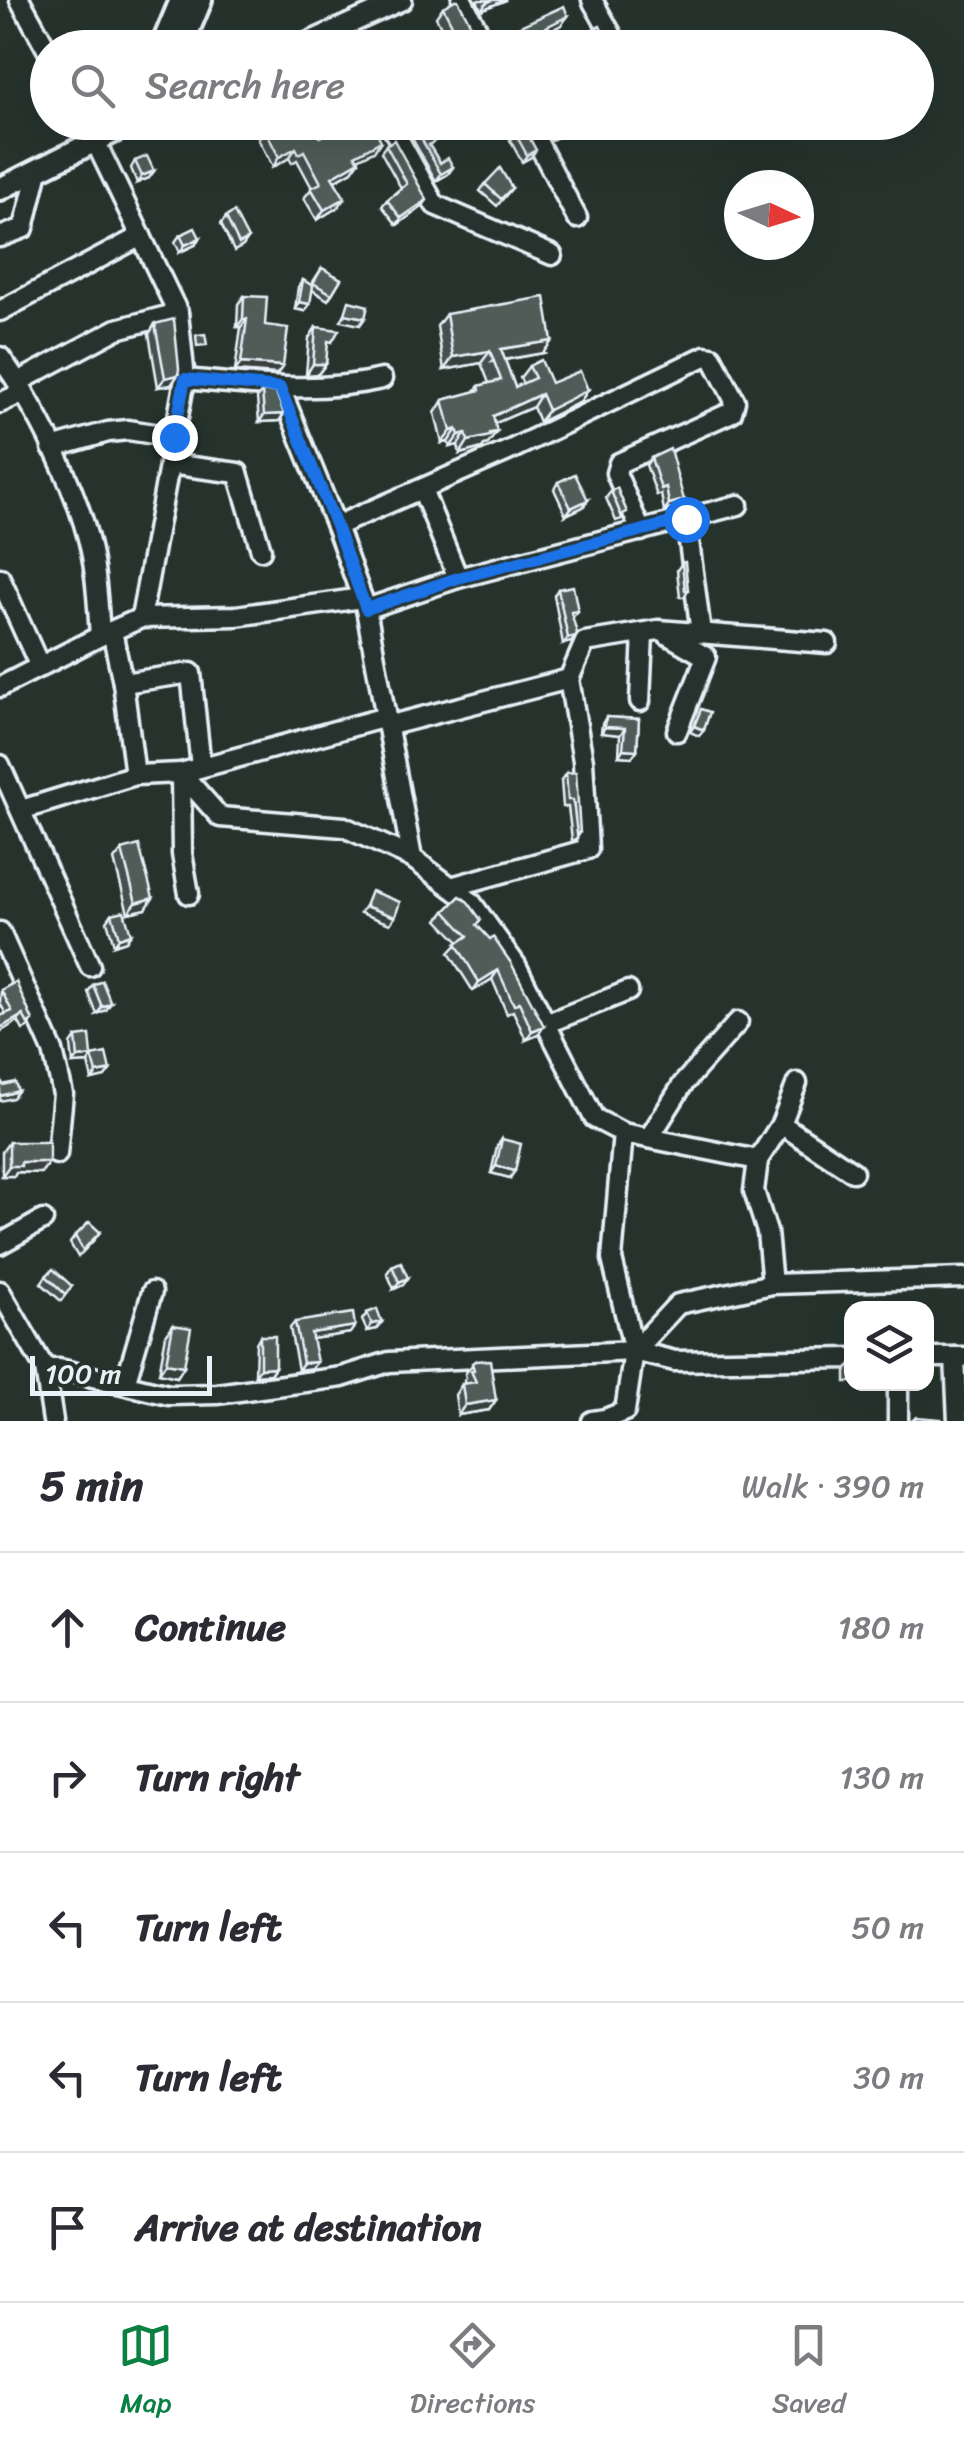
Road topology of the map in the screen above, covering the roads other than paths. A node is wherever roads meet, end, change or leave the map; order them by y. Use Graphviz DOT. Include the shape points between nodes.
graph roads {
  1 [pos="20,0"];
  2 [pos="201,0"];
  3 [pos="402,0"];
  4 [pos="462,0"];
  5 [pos="592,0"];
  6 [pos="175,4"];
  7 [pos="36,30"];
  8 [pos="167,30"];
  9 [pos="188,30"];
  10 [pos="336,30"];
  11 [pos="478,30"];
  12 [pos="609,30"];
  13 [pos="79,140"];
  14 [pos="95,140"];
  15 [pos="398,140"];
  16 [pos="536,140"];
  17 [pos="38,170"];
  18 [pos="0,189"];
  19 [pos="577,218"];
  20 [pos="140,236"];
  21 [pos="0,237"];
  22 [pos="552,255"];
  23 [pos="0,311"];
  24 [pos="178,312"];
  25 [pos="0,357"];
  26 [pos="382,378"];
  27 [pos="185,379"];
  28 [pos="21,387"];
  29 [pos="280,388"];
  30 [pos="0,403"];
  31 [pos="174,437"];
  32 [pos="52,448"];
  33 [pos="169,464"];
  34 [pos="422,489"];
  35 [pos="738,505"];
  36 [pos="686,519"];
  37 [pos="336,526"];
  38 [pos="641,532"];
  39 [pos="261,550"];
  40 [pos="0,578"];
  41 [pos="458,578"];
  42 [pos="364,604"];
  43 [pos="141,618"];
  44 [pos="651,632"];
  45 [pos="106,633"];
  46 [pos="700,633"];
  47 [pos="827,643"];
  48 [pos="40,667"];
  49 [pos="569,679"];
  50 [pos="122,682"];
  51 [pos="0,687"];
  52 [pos="640,701"];
  53 [pos="387,722"];
  54 [pos="677,731"];
  55 [pos="0,765"];
  56 [pos="202,767"];
  57 [pos="181,772"];
  58 [pos="135,775"];
  59 [pos="21,810"];
  60 [pos="412,858"];
  61 [pos="451,888"];
  62 [pos="189,894"];
  63 [pos="0,932"];
  64 [pos="90,966"];
  65 [pos="628,991"];
  66 [pos="738,1022"];
  67 [pos="545,1024"];
  68 [pos="798,1083"];
  69 [pos="780,1124"];
  70 [pos="624,1133"];
  71 [pos="649,1138"];
  72 [pos="57,1154"];
  73 [pos="758,1160"];
  74 [pos="854,1172"];
  75 [pos="42,1220"];
  76 [pos="0,1244"];
  77 [pos="964,1278"];
  78 [pos="772,1284"];
  79 [pos="0,1291"];
  80 [pos="152,1292"];
  81 [pos="634,1351"];
  82 [pos="959,1357"];
  83 [pos="844,1358"];
  84 [pos="45,1370"];
  85 [pos="125,1384"];
  86 [pos="898,1391"];
  87 [pos="628,1416"];
  88 [pos="53,1421"];
  89 [pos="592,1421"];
  90 [pos="898,1421"];
  91 [pos="958,1421"];
  1 -- 7 [label="street"];
  2 -- 9 [label="main road"];
  3 -- 10 [label="street"];
  4 -- 11 [label="street"];
  5 -- 12 [label="street"];
  6 -- 8 [label="main road"];
  13 -- 17 [label="main road"];
  14 -- 20 [label="street"];
  15 -- 22 [label="street" via="435,205"];
  16 -- 19 [label="street"];
  17 -- 18 [label="main road"];
  17 -- 21 [label="street" via="24,228"];
  20 -- 23 [label="street"];
  20 -- 24 [label="street"];
  24 -- 27 [label="street"];
  24 -- 28 [label="street" via="117,329"];
  25 -- 28 [label="street"];
  26 -- 29 [label="street" via="348,387"];
  27 -- 29 [label="street"];
  27 -- 31 [label="street"];
  28 -- 30 [label="street"];
  28 -- 32 [label="street"];
  29 -- 37 [label="street"];
  31 -- 32 [label="street" via="128,430"];
  31 -- 33 [label="street"];
  32 -- 45 [label="street" via="82,516"];
  33 -- 39 [label="street" via="238,472"];
  33 -- 43 [label="street"];
  34 -- 37 [label="street"];
  34 -- 38 [label="street" via="712,357 735,400 732,412 617,467"];
  34 -- 41 [label="street"];
  35 -- 36 [label="street"];
  36 -- 38 [label="street"];
  36 -- 46 [label="street"];
  37 -- 42 [label="street"];
  38 -- 41 [label="street"];
  40 -- 48 [label="street"];
  41 -- 42 [label="street"];
  42 -- 43 [label="street"];
  42 -- 53 [label="street"];
  43 -- 45 [label="street"];
  44 -- 46 [label="street"];
  44 -- 49 [label="street" via="586,642"];
  44 -- 52 [label="street"];
  44 -- 54 [label="street" via="706,656"];
  45 -- 48 [label="street"];
  45 -- 50 [label="street"];
  46 -- 47 [label="street"];
  48 -- 51 [label="street"];
  49 -- 53 [label="street"];
  49 -- 61 [label="street" via="584,761 588,849"];
  50 -- 56 [label="street" via="191,673"];
  50 -- 58 [label="street"];
  53 -- 56 [label="street"];
  53 -- 60 [label="street"];
  55 -- 59 [label="street"];
  56 -- 57 [label="street"];
  57 -- 58 [label="street"];
  57 -- 60 [label="street" via="220,816 344,827"];
  57 -- 62 [label="street"];
  58 -- 59 [label="street"];
  59 -- 64 [label="street"];
  60 -- 61 [label="street"];
  61 -- 67 [label="street" via="471,902 516,964"];
  63 -- 72 [label="street" via="53,1051 63,1094"];
  65 -- 67 [label="street"];
  66 -- 71 [label="street" via="683,1084"];
  67 -- 70 [label="street" via="594,1118"];
  68 -- 69 [label="street"];
  69 -- 73 [label="street"];
  69 -- 74 [label="street"];
  70 -- 71 [label="street"];
  70 -- 81 [label="street" via="612,1260"];
  71 -- 73 [label="street"];
  73 -- 78 [label="street" via="754,1191"];
  75 -- 76 [label="street"];
  77 -- 78 [label="street"];
  78 -- 81 [label="street" via="678,1304"];
  79 -- 84 [label="street"];
  80 -- 85 [label="street"];
  81 -- 83 [label="street" via="675,1360"];
  81 -- 85 [label="street" via="389,1362 342,1377 217,1394 169,1395"];
  81 -- 87 [label="street"];
  82 -- 91 [label="street"];
  84 -- 85 [label="street"];
  84 -- 88 [label="street"];
  86 -- 90 [label="street"];
  87 -- 89 [label="street"];
}
